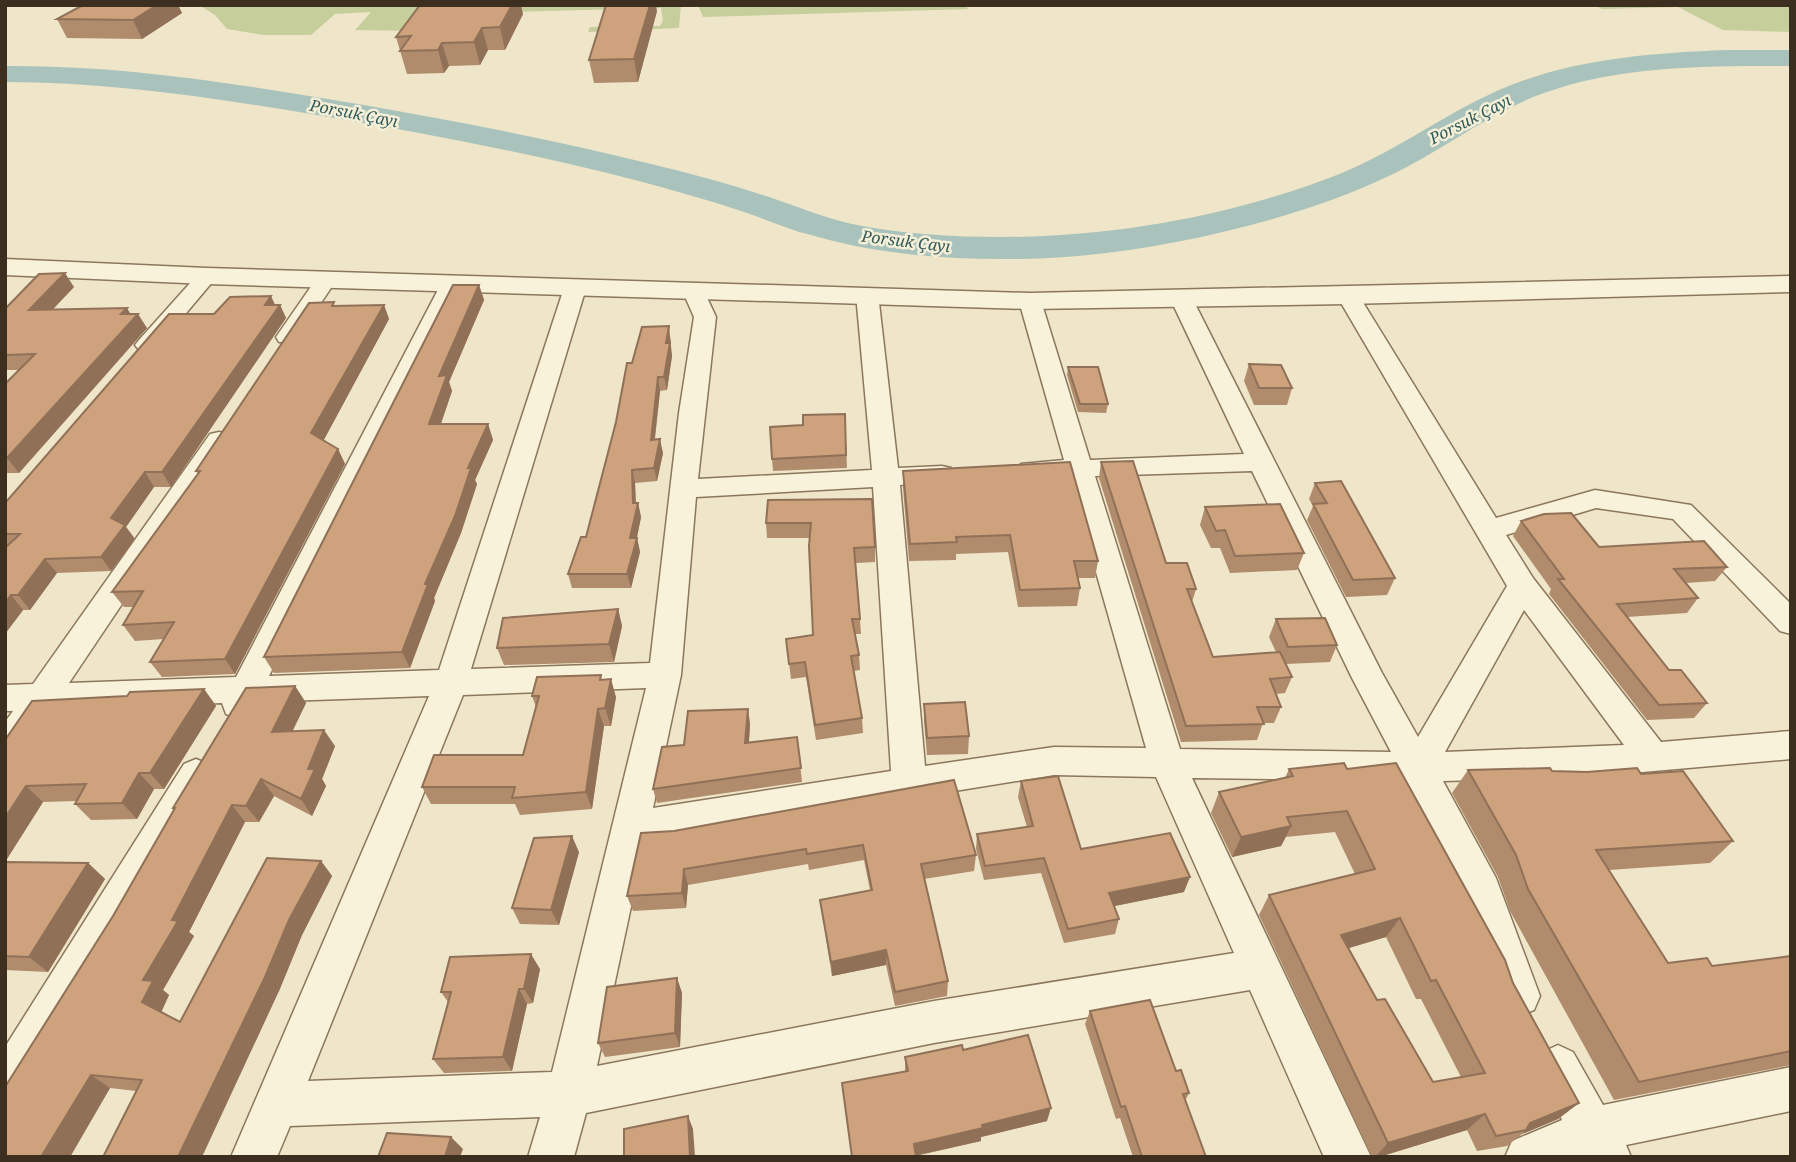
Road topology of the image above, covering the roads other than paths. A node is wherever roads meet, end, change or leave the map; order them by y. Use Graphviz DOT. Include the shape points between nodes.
graph roads {
  1 [pos="5,267"];
  2 [pos="207,276"];
  3 [pos="326,279"];
  4 [pos="452,284"];
  5 [pos="1791,284"];
  6 [pos="575,288"];
  7 [pos="694,292"];
  8 [pos="867,295"];
  9 [pos="1348,296"];
  10 [pos="1181,298"];
  11 [pos="1030,301"];
  12 [pos="134,359"];
  13 [pos="272,360"];
  14 [pos="233,418"];
  15 [pos="1261,462"];
  16 [pos="1078,468"];
  17 [pos="886,478"];
  18 [pos="684,489"];
  19 [pos="1489,530"];
  20 [pos="1522,586"];
  21 [pos="1791,623"];
  22 [pos="665,675"];
  23 [pos="451,683"];
  24 [pos="246,691"];
  25 [pos="41,697"];
  26 [pos="5,698"];
  27 [pos="1791,745"];
  28 [pos="5,749"];
  29 [pos="1653,757"];
  30 [pos="1168,765"];
  31 [pos="1419,767"];
  32 [pos="909,783"];
  33 [pos="630,827"];
  34 [pos="1261,968"];
  35 [pos="5,1088"];
  36 [pos="1791,1089"];
  37 [pos="569,1094"];
  38 [pos="276,1104"];
  39 [pos="1600,1144"];
  40 [pos="254,1157"];
  41 [pos="551,1157"];
  42 [pos="1348,1157"];
  43 [pos="1528,1157"];
  1 -- 2 [label="street" via="42,279"];
  2 -- 3 [label="street"];
  2 -- 12 [label="street"];
  3 -- 4 [label="street"];
  3 -- 13 [label="street"];
  4 -- 6 [label="street"];
  4 -- 24 [label="street"];
  5 -- 9 [label="street"];
  6 -- 7 [label="street"];
  6 -- 23 [label="street"];
  7 -- 8 [label="street"];
  7 -- 18 [label="street" via="705,317"];
  8 -- 11 [label="street"];
  8 -- 17 [label="street"];
  9 -- 10 [label="street"];
  9 -- 19 [label="street"];
  10 -- 11 [label="street"];
  10 -- 15 [label="street"];
  11 -- 16 [label="street"];
  14 -- 25 [label="street"];
  15 -- 16 [label="street"];
  15 -- 31 [label="street" via="1368,678"];
  16 -- 17 [label="street"];
  16 -- 30 [label="street"];
  17 -- 18 [label="street"];
  17 -- 32 [label="street"];
  18 -- 22 [label="street"];
  19 -- 20 [label="street"];
  19 -- 21 [label="street" via="1595,499 1681,511"];
  20 -- 29 [label="street"];
  20 -- 31 [label="street"];
  22 -- 23 [label="street"];
  22 -- 33 [label="street"];
  23 -- 24 [label="street"];
  23 -- 38 [label="street"];
  24 -- 25 [label="street"];
  24 -- 35 [label="street"];
  25 -- 26 [label="street"];
  25 -- 28 [label="street"];
  27 -- 29 [label="street"];
  29 -- 31 [label="street"];
  30 -- 31 [label="street"];
  30 -- 32 [label="street" via="1054,761"];
  30 -- 34 [label="street"];
  31 -- 39 [label="street" via="1477,877 1513,986"];
  32 -- 33 [label="street"];
  33 -- 37 [label="street"];
  34 -- 37 [label="street" via="934,1022"];
  34 -- 42 [label="street"];
  36 -- 39 [label="street"];
  37 -- 38 [label="street"];
  37 -- 41 [label="street"];
  38 -- 40 [label="street"];
  39 -- 43 [label="street"];
}
